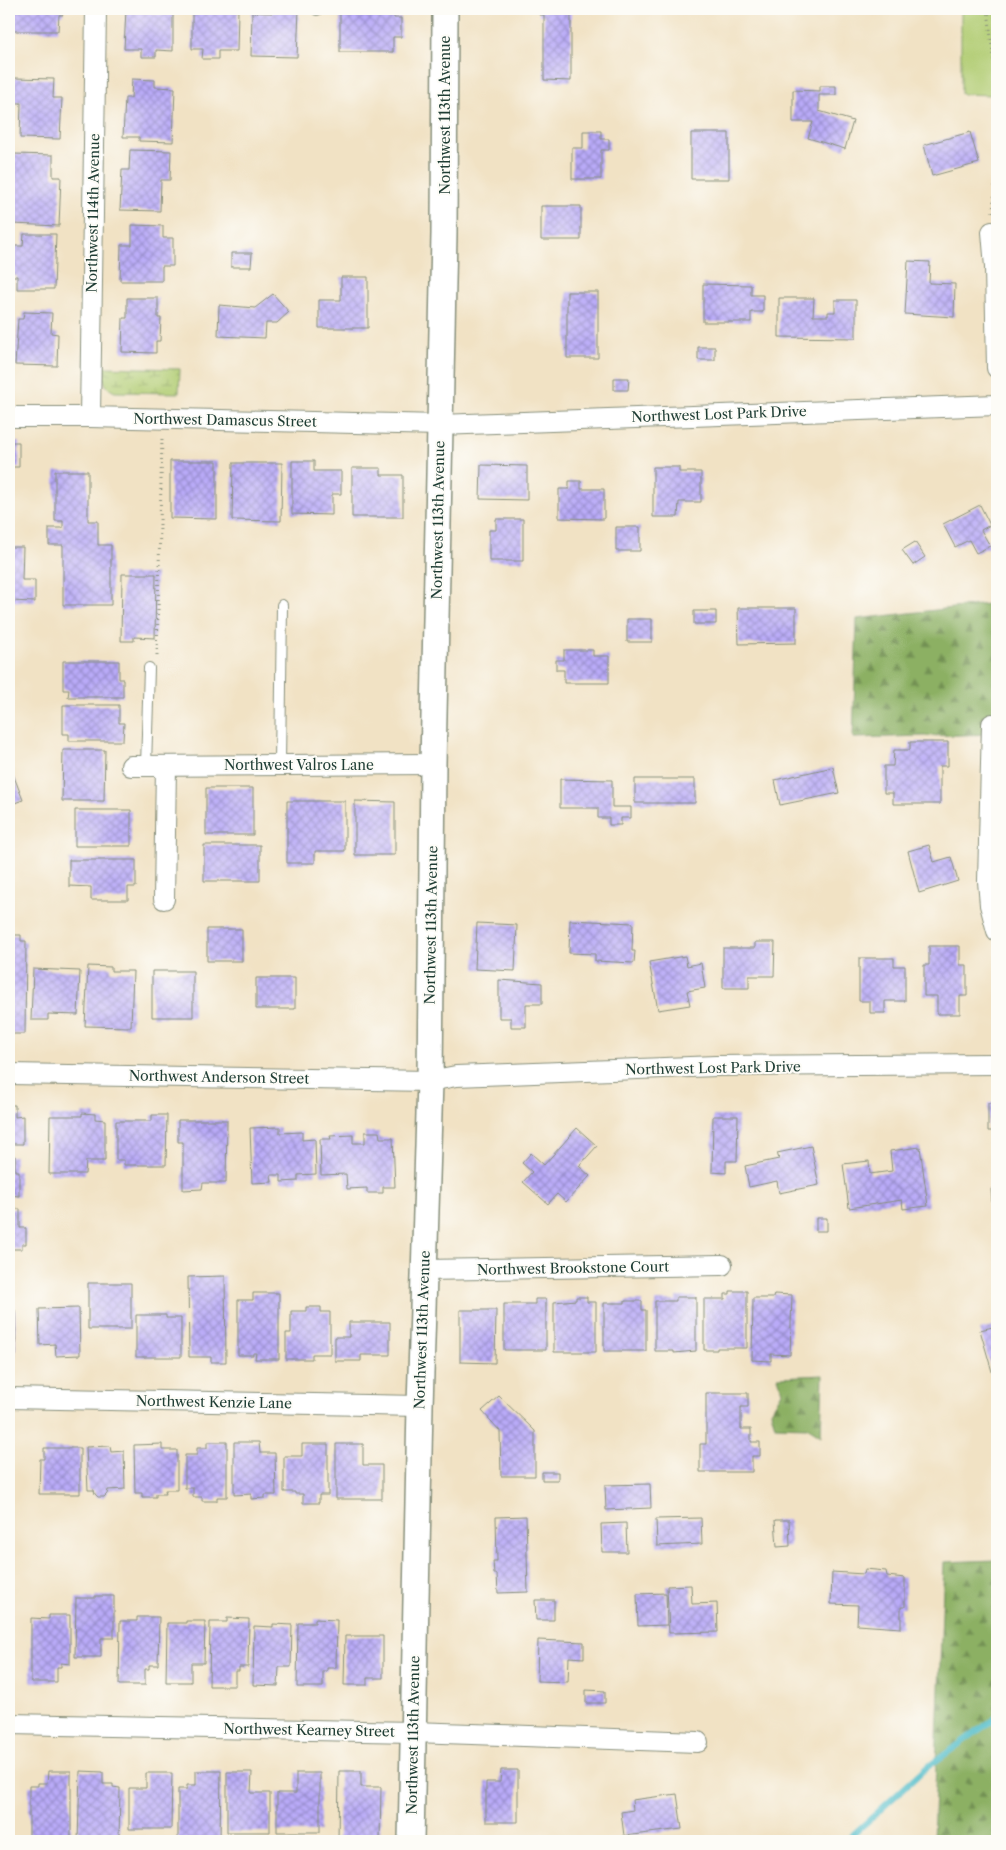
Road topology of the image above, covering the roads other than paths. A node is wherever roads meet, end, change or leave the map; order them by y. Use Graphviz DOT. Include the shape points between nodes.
graph roads {
  1 [pos="96,9"];
  2 [pos="445,9"];
  3 [pos="992,232"];
  4 [pos="997,368"];
  5 [pos="997,405"];
  6 [pos="9,416"];
  7 [pos="90,416"];
  8 [pos="440,425"];
  9 [pos="282,605"];
  10 [pos="149,668"];
  11 [pos="992,724"];
  12 [pos="433,764"];
  13 [pos="280,765"];
  14 [pos="148,766"];
  15 [pos="164,899"];
  16 [pos="997,931"];
  17 [pos="997,1064"];
  18 [pos="9,1074"];
  19 [pos="430,1081"];
  20 [pos="722,1265"];
  21 [pos="424,1270"];
  22 [pos="9,1398"];
  23 [pos="420,1406"];
  24 [pos="9,1724"];
  25 [pos="413,1732"];
  26 [pos="698,1742"];
  27 [pos="411,1841"];
  1 -- 7 [label="street, Northwest 114th Avenue"];
  2 -- 8 [label="street, Northwest 113th Avenue"];
  3 -- 4 [label="street"];
  5 -- 8 [label="street, Northwest Lost Park Drive"];
  6 -- 7 [label="street, Northwest Damascus Street"];
  7 -- 8 [label="street, Northwest Damascus Street"];
  8 -- 12 [label="street, Northwest 113th Avenue"];
  9 -- 13 [label="lane"];
  10 -- 14 [label="lane"];
  11 -- 16 [label="street" via="988,881"];
  12 -- 13 [label="street, Northwest Valros Lane"];
  12 -- 19 [label="street, Northwest 113th Avenue"];
  13 -- 14 [label="street, Northwest Valros Lane"];
  14 -- 15 [label="street"];
  17 -- 19 [label="street, Northwest Lost Park Drive" via="650,1068 456,1076"];
  18 -- 19 [label="street, Northwest Anderson Street"];
  19 -- 21 [label="street, Northwest 113th Avenue"];
  20 -- 21 [label="street, Northwest Brookstone Court"];
  21 -- 23 [label="street, Northwest 113th Avenue"];
  22 -- 23 [label="street, Northwest Kenzie Lane"];
  23 -- 25 [label="street, Northwest 113th Avenue"];
  24 -- 25 [label="street, Northwest Kearney Street"];
  25 -- 26 [label="street, Northwest Kearney Street"];
  25 -- 27 [label="street, Northwest 113th Avenue"];
}
